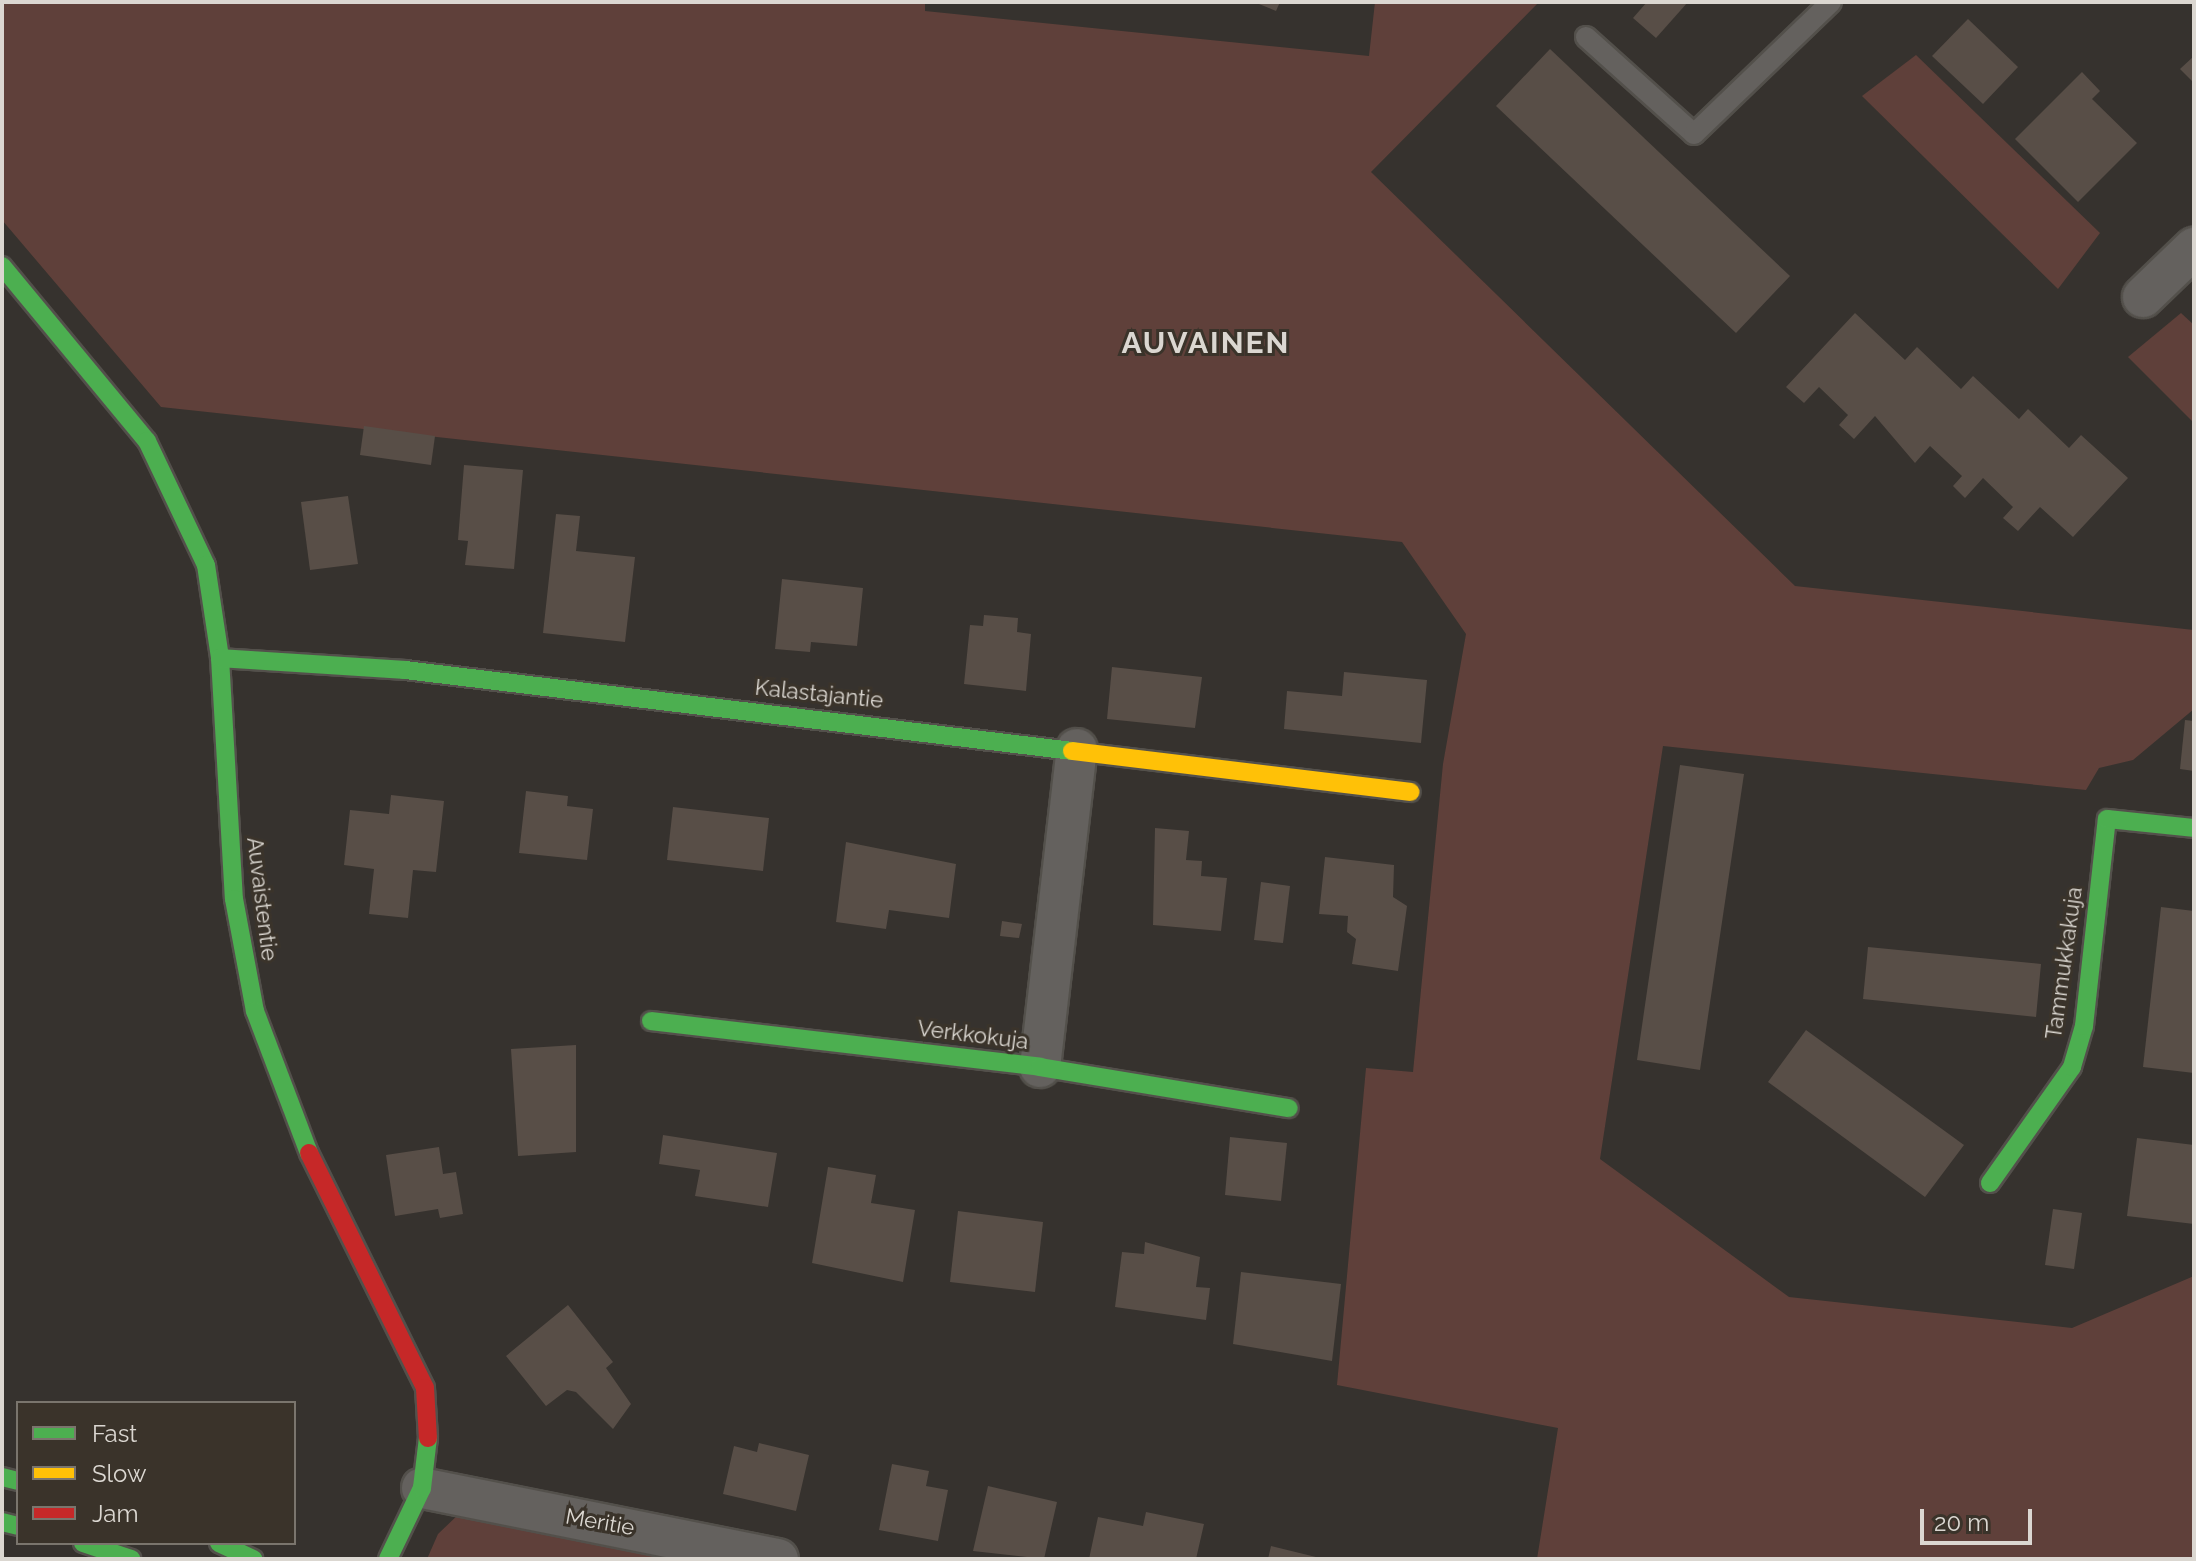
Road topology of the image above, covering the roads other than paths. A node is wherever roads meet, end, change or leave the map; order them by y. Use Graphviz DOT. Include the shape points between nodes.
graph roads {
  1 [pos="1831,2"];
  2 [pos="1586,37"];
  3 [pos="2194,248"];
  4 [pos="2,266"];
  5 [pos="2143,297"];
  6 [pos="220,658"];
  7 [pos="1077,749"];
  8 [pos="1411,792"];
  9 [pos="2194,828"];
  10 [pos="651,1021"];
  11 [pos="1040,1067"];
  12 [pos="1289,1108"];
  13 [pos="1990,1183"];
  14 [pos="422,1488"];
  15 [pos="89,1545"];
  16 [pos="223,1545"];
  17 [pos="131,1559"];
  18 [pos="253,1559"];
  19 [pos="388,1559"];
  20 [pos="778,1559"];
  1 -- 2 [label="lane" via="1694,134"];
  3 -- 5 [label="street"];
  4 -- 6 [label="street, Auvaistentie" via="119,404 174,484 206,565"];
  6 -- 7 [label="street, Kalastajantie" via="405,670"];
  6 -- 14 [label="street, Auvaistentie" via="233,885 255,1011 293,1122 425,1388 429,1452"];
  7 -- 8 [label="street, Kalastajantie"];
  7 -- 11 [label="street"];
  9 -- 13 [label="street, Tammukkakuja" via="2107,819 2084,1026 2072,1067"];
  10 -- 11 [label="street, Verkkokuja"];
  11 -- 12 [label="street, Verkkokuja"];
  14 -- 19 [label="street, Auvaistentie"];
  14 -- 20 [label="street, Meritie"];
  15 -- 17 [label="street"];
  16 -- 18 [label="street"];
}
